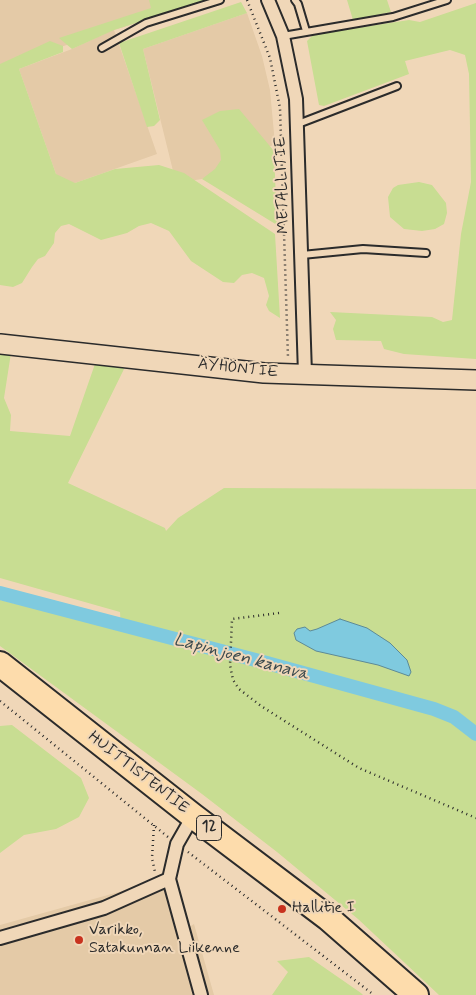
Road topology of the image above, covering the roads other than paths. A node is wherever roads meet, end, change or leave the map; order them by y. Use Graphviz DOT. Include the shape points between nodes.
graph roads {
  1 [pos="220,0"];
  2 [pos="268,0"];
  3 [pos="295,0"];
  4 [pos="447,0"];
  5 [pos="306,31"];
  6 [pos="283,36"];
  7 [pos="102,48"];
  8 [pos="396,86"];
  9 [pos="298,124"];
  10 [pos="426,253"];
  11 [pos="302,255"];
  12 [pos="0,344"];
  13 [pos="305,374"];
  14 [pos="476,380"];
  15 [pos="0,664"];
  16 [pos="193,816"];
  17 [pos="169,879"];
  18 [pos="0,938"];
  19 [pos="201,995"];
  20 [pos="416,995"];
  1 -- 7 [label="lane" via="146,23"];
  2 -- 6 [label="street, METALLITIE"];
  3 -- 5 [label="lane"];
  4 -- 5 [label="lane" via="393,18"];
  5 -- 6 [label="lane"];
  6 -- 9 [label="street, METALLITIE" via="293,75"];
  8 -- 9 [label="lane"];
  9 -- 11 [label="street, METALLITIE"];
  10 -- 11 [label="lane" via="363,249"];
  11 -- 13 [label="street, METALLITIE"];
  12 -- 13 [label="main road, ÄYHÖNTIE" via="264,373"];
  13 -- 14 [label="main road, ÄYHÖNTIE"];
  15 -- 16 [label="highway, HUITTISTENTIE / 12"];
  16 -- 17 [label="street" via="177,844"];
  16 -- 20 [label="highway, HUITTISTENTIE / 12" via="328,918"];
  17 -- 18 [label="street" via="104,908"];
  17 -- 19 [label="street"];
}
